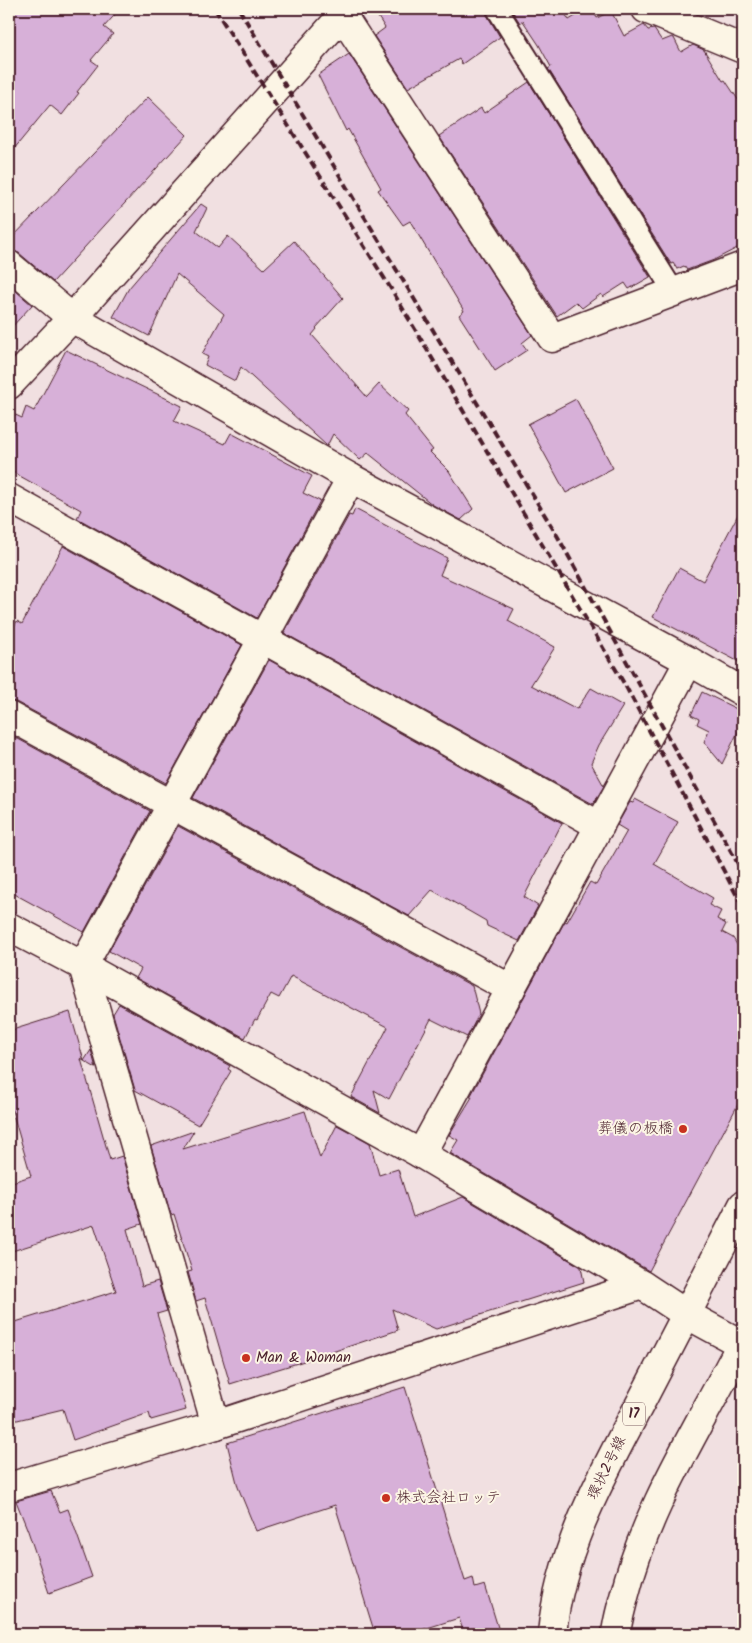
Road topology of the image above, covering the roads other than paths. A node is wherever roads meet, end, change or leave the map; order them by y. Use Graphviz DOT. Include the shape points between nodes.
graph roads {
  1 [pos="498,9"];
  2 [pos="646,9"];
  3 [pos="345,12"];
  4 [pos="743,49"];
  5 [pos="9,265"];
  6 [pos="743,266"];
  7 [pos="674,292"];
  8 [pos="72,318"];
  9 [pos="9,385"];
  10 [pos="351,478"];
  11 [pos="9,498"];
  12 [pos="263,638"];
  13 [pos="689,661"];
  14 [pos="743,692"];
  15 [pos="9,716"];
  16 [pos="172,805"];
  17 [pos="600,826"];
  18 [pos="9,927"];
  19 [pos="83,966"];
  20 [pos="511,989"];
  21 [pos="421,1154"];
  22 [pos="743,1205"];
  23 [pos="642,1285"];
  24 [pos="686,1314"];
  25 [pos="743,1343"];
  26 [pos="216,1425"];
  27 [pos="9,1487"];
  28 [pos="552,1634"];
  29 [pos="616,1634"];
  1 -- 7 [label="lane"];
  2 -- 4 [label="street"];
  3 -- 7 [label="street" via="552,338"];
  3 -- 8 [label="street"];
  5 -- 8 [label="street"];
  6 -- 7 [label="street"];
  8 -- 9 [label="street"];
  8 -- 10 [label="street"];
  10 -- 12 [label="street"];
  10 -- 13 [label="street"];
  11 -- 12 [label="street"];
  12 -- 16 [label="street"];
  12 -- 17 [label="street"];
  13 -- 14 [label="street"];
  13 -- 17 [label="street"];
  15 -- 16 [label="street"];
  16 -- 19 [label="street"];
  16 -- 20 [label="street"];
  17 -- 20 [label="street"];
  18 -- 19 [label="street"];
  19 -- 21 [label="street"];
  19 -- 26 [label="street"];
  20 -- 21 [label="street"];
  21 -- 23 [label="street"];
  22 -- 24 [label="street, 環状2号線 / 17"];
  23 -- 24 [label="street"];
  23 -- 26 [label="street"];
  24 -- 25 [label="street"];
  24 -- 28 [label="street, 環状2号線 / 17" via="595,1488 564,1569"];
  25 -- 29 [label="street" via="660,1494 630,1574"];
  26 -- 27 [label="street"];
}
